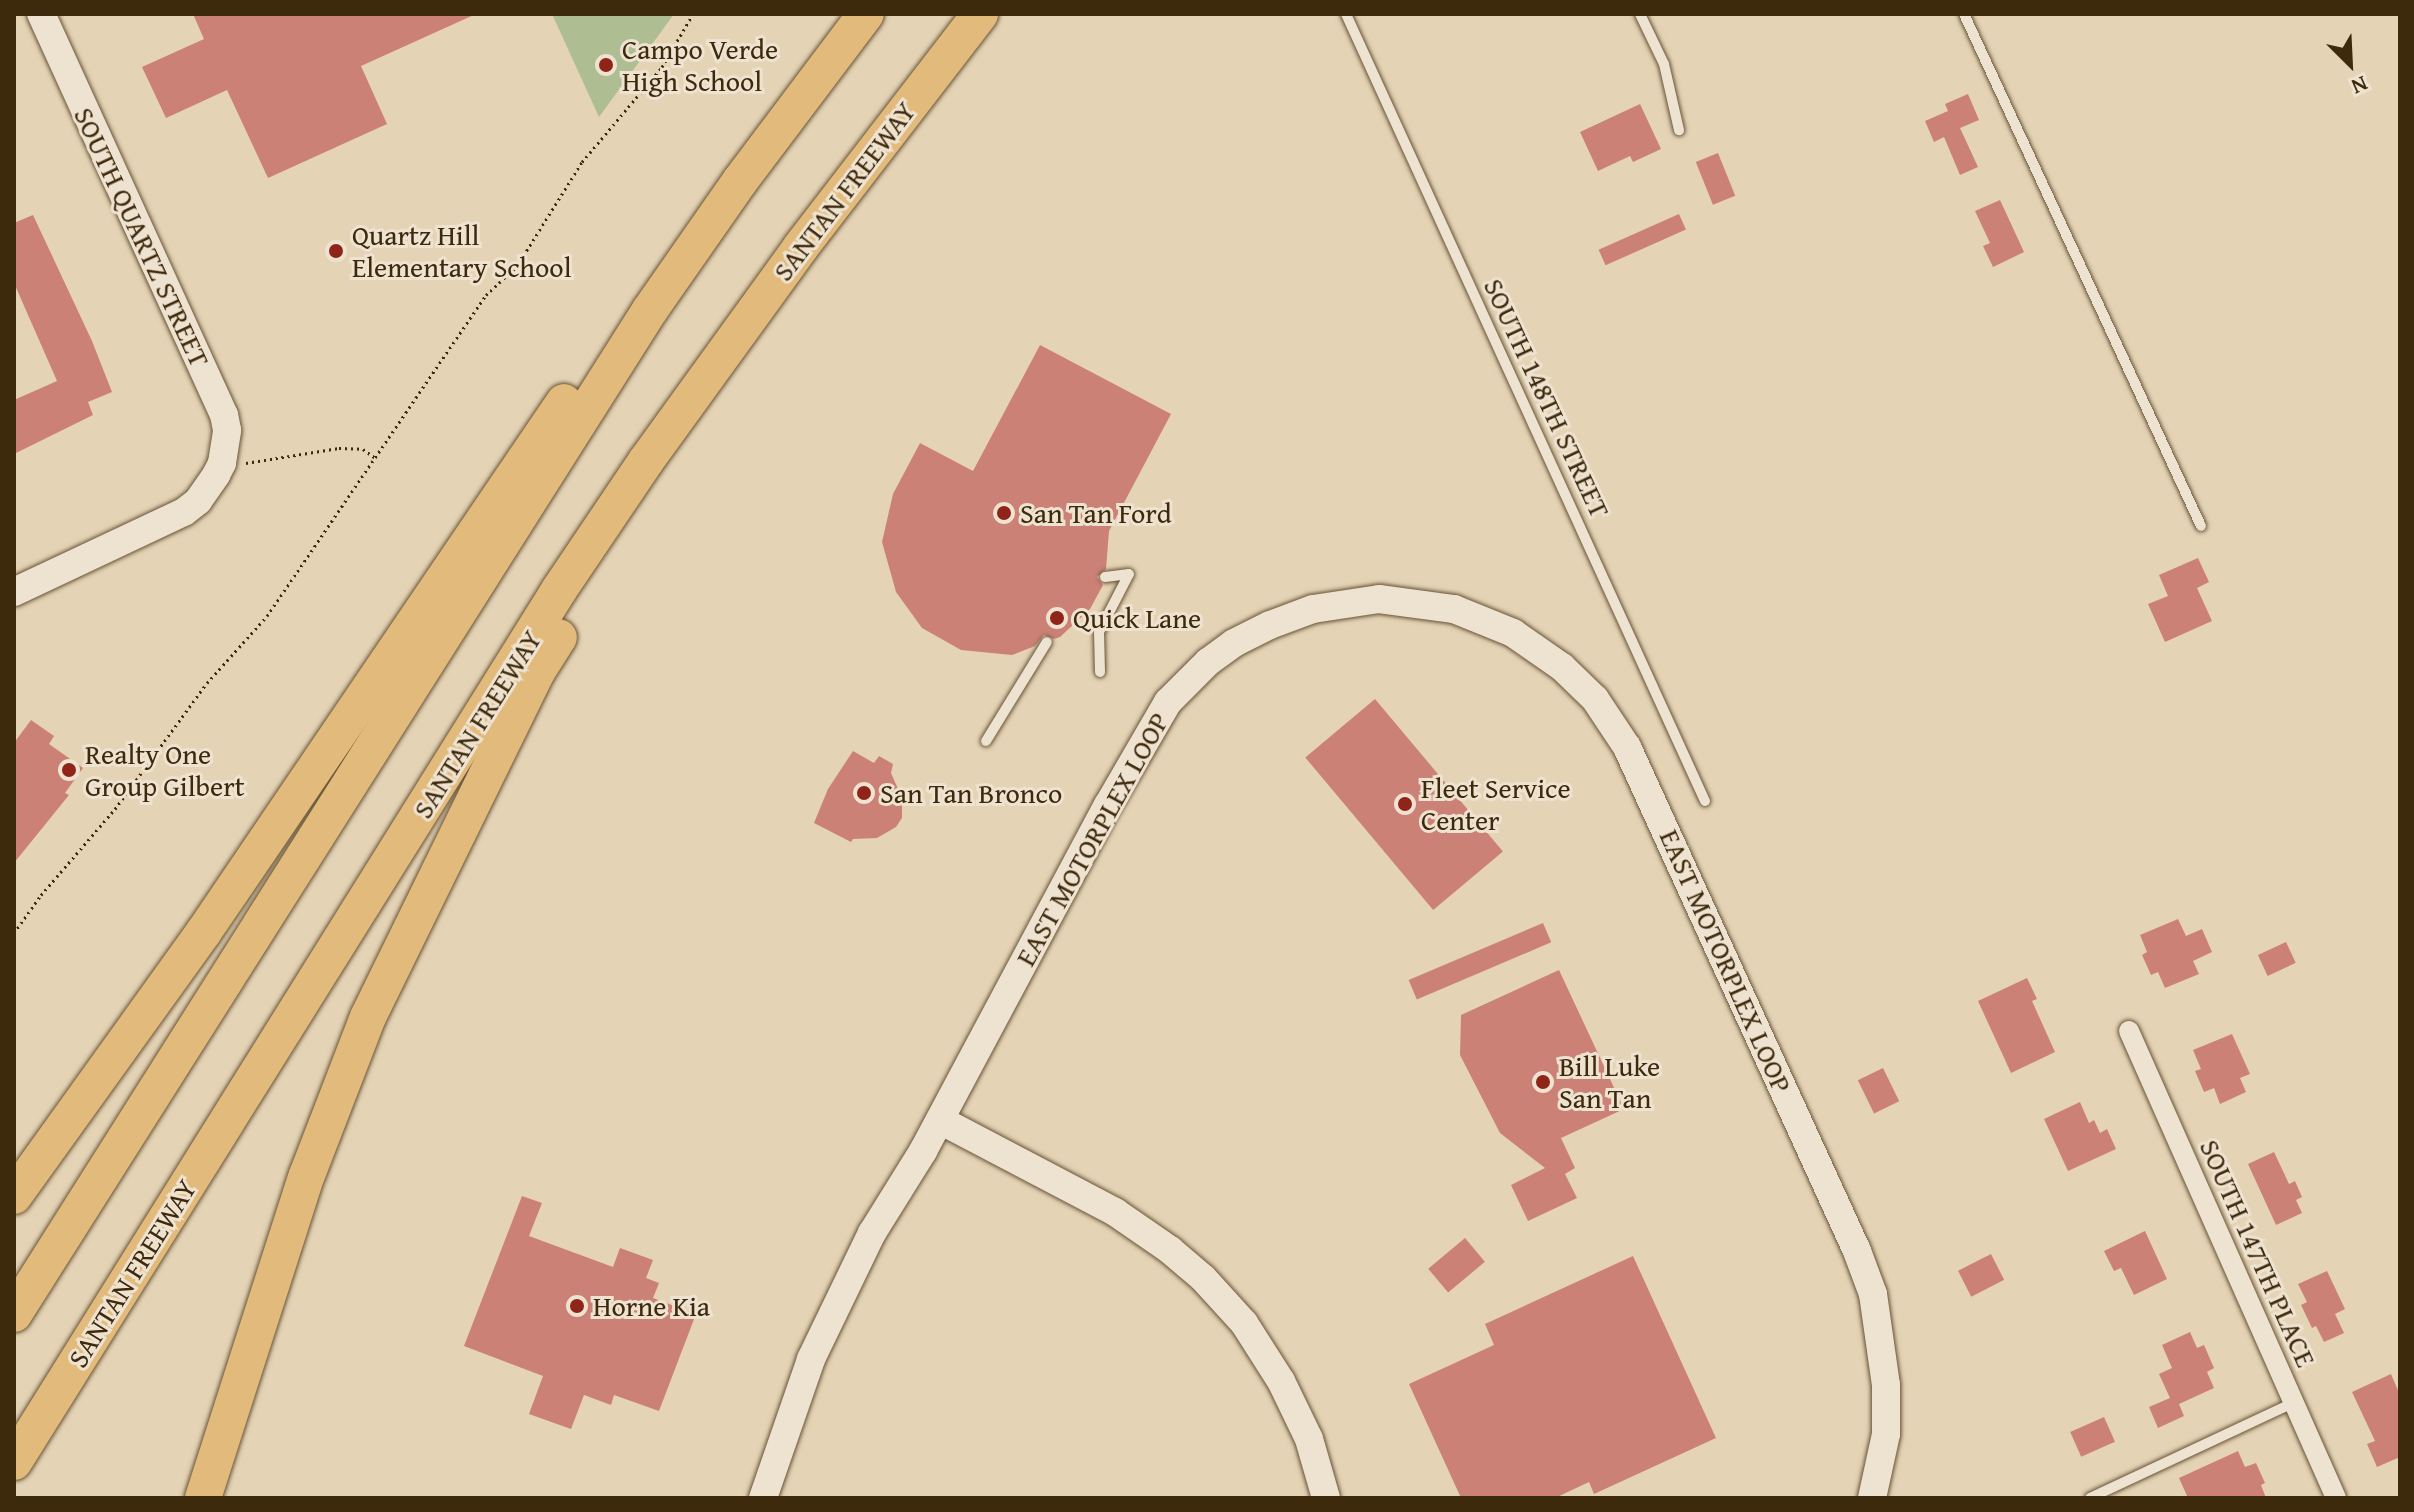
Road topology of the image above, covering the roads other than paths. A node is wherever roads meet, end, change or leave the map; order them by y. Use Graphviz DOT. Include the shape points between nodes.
graph roads {
  1 [pos="41,14"];
  2 [pos="866,14"];
  3 [pos="980,14"];
  4 [pos="1346,14"];
  5 [pos="1640,14"];
  6 [pos="1964,14"];
  7 [pos="1679,130"];
  8 [pos="650,310"];
  9 [pos="646,461"];
  10 [pos="2201,526"];
  11 [pos="1105,577"];
  12 [pos="14,592"];
  13 [pos="1047,642"];
  14 [pos="1100,672"];
  15 [pos="986,741"];
  16 [pos="1705,801"];
  17 [pos="2129,1031"];
  18 [pos="940,1120"];
  19 [pos="14,1196"];
  20 [pos="14,1314"];
  21 [pos="2293,1403"];
  22 [pos="14,1462"];
  23 [pos="203,1498"];
  24 [pos="763,1498"];
  25 [pos="1326,1498"];
  26 [pos="1872,1498"];
  27 [pos="2090,1498"];
  28 [pos="2336,1498"];
  1 -- 12 [label="street, SOUTH QUARTZ STREET" via="227,430 222,463 208,490 184,512"];
  2 -- 8 [label="highway"];
  3 -- 9 [label="highway, SANTAN FREEWAY" via="800,248"];
  4 -- 16 [label="lane, SOUTH 148TH STREET"];
  5 -- 7 [label="lane" via="1664,64"];
  6 -- 10 [label="lane"];
  8 -- 19 [label="highway" via="578,381 203,933"];
  8 -- 20 [label="highway"];
  9 -- 22 [label="highway, SANTAN FREEWAY" via="559,590"];
  9 -- 23 [label="highway" via="617,542 537,672 368,1017 307,1175"];
  11 -- 14 [label="lane" via="1129,574 1099,632"];
  13 -- 15 [label="lane"];
  17 -- 21 [label="street, SOUTH 147TH PLACE"];
  18 -- 24 [label="street, EAST MOTORPLEX LOOP" via="872,1233 811,1359"];
  18 -- 25 [label="street" via="1115,1212 1203,1278 1244,1323 1281,1381 1309,1439"];
  18 -- 26 [label="street, EAST MOTORPLEX LOOP" via="1152,728 1168,702 1208,662 1270,625 1340,604 1405,600 1484,619 1562,667 1595,699 1627,747 1857,1251 1873,1294 1886,1385 1886,1434"];
  21 -- 27 [label="lane"];
  21 -- 28 [label="street, SOUTH 147TH PLACE"];
}
